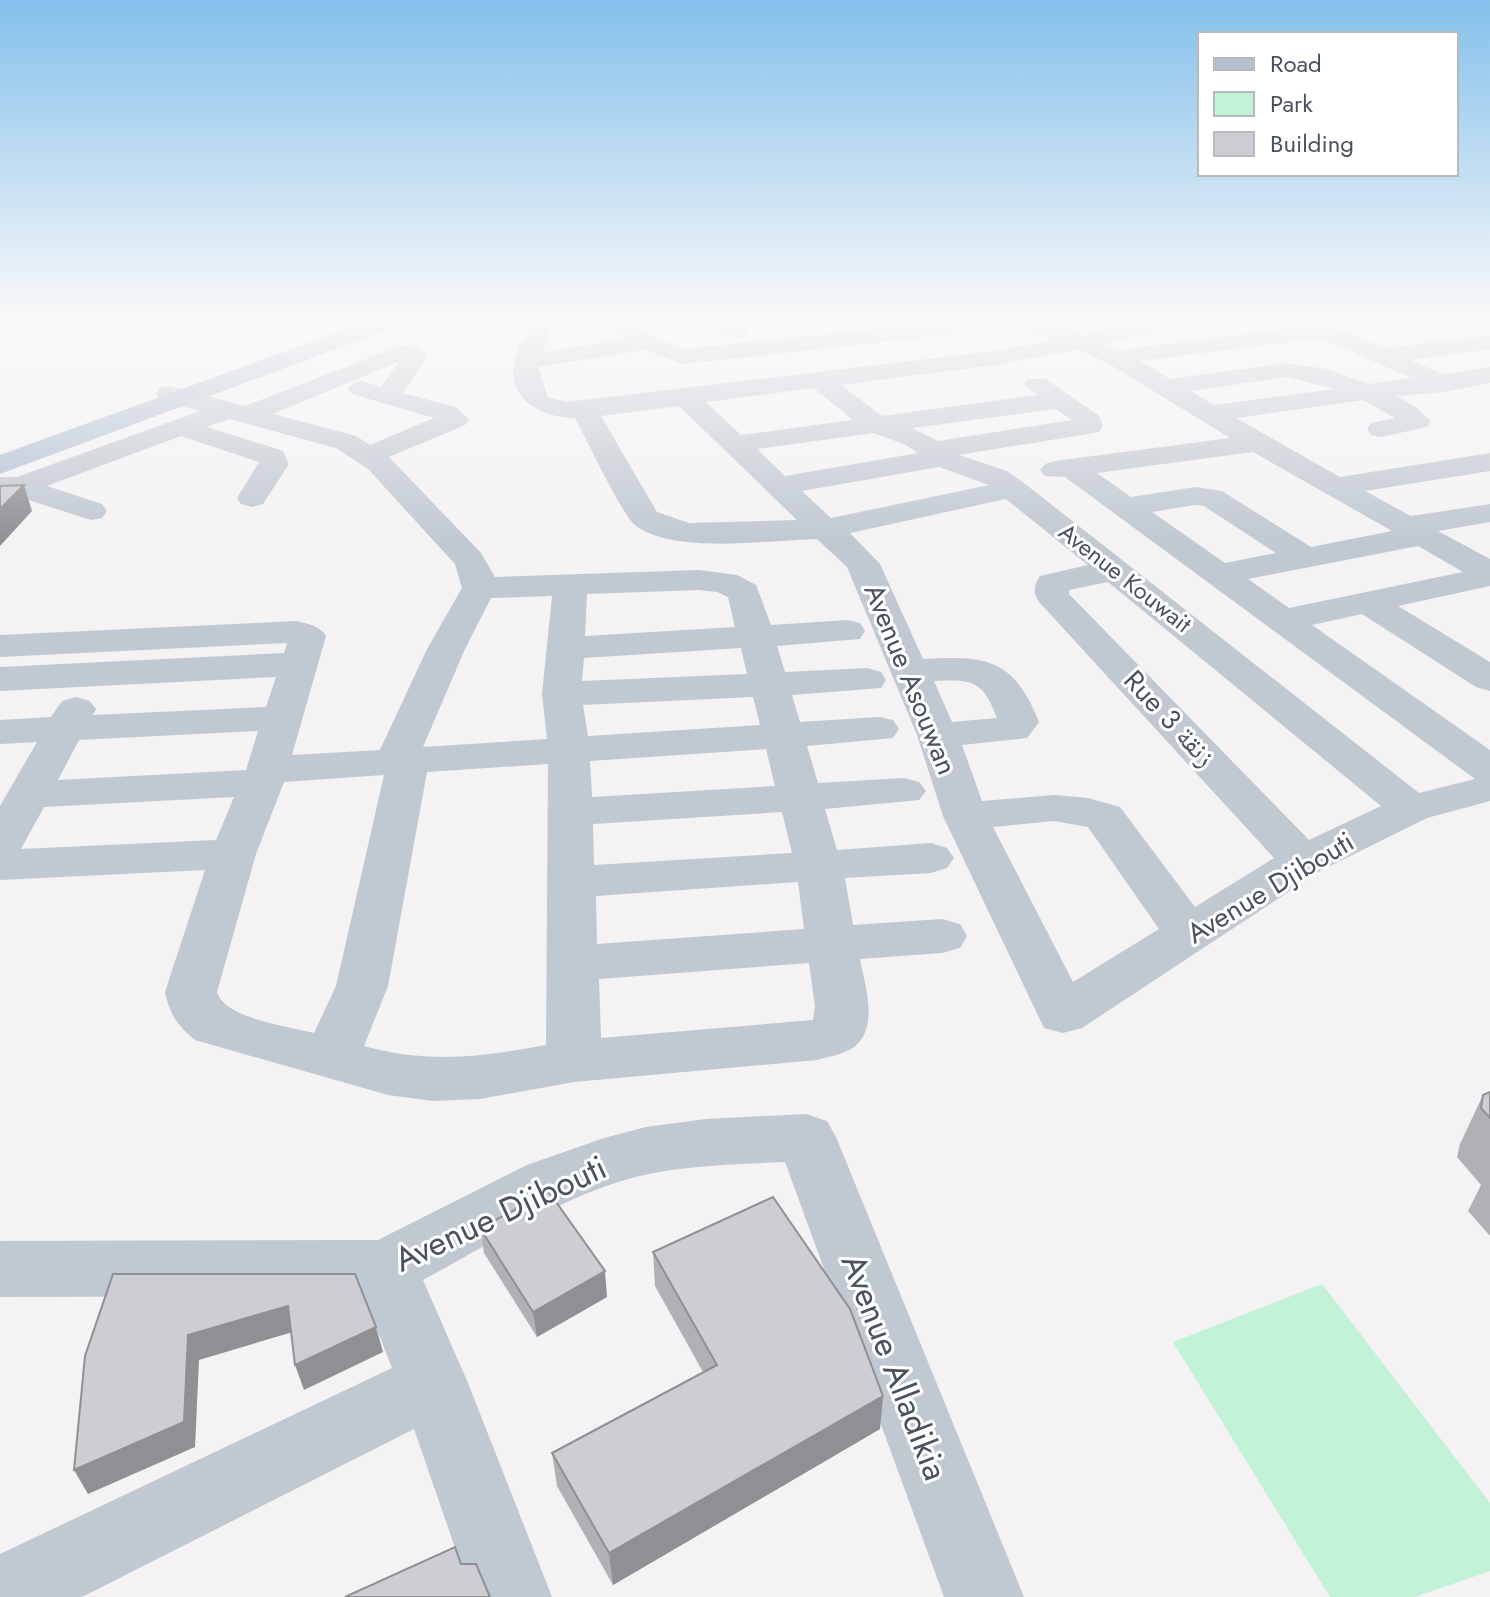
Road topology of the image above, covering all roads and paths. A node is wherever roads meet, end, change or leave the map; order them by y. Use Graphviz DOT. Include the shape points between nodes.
graph roads {
  1 [pos="209,393"];
  2 [pos="212,393"];
  3 [pos="296,393"];
  4 [pos="375,393"];
  5 [pos="390,393"];
  6 [pos="533,393"];
  7 [pos="723,393"];
  8 [pos="835,393"];
  9 [pos="1050,393"];
  10 [pos="1176,393"];
  11 [pos="1364,393"];
  12 [pos="1377,393"];
  13 [pos="1367,394"];
  14 [pos="388,396"];
  15 [pos="685,397"];
  16 [pos="1062,400"];
  17 [pos="178,406"];
  18 [pos="584,410"];
  19 [pos="239,411"];
  20 [pos="1211,414"];
  21 [pos="877,425"];
  22 [pos="1381,429"];
  23 [pos="1258,443"];
  24 [pos="734,444"];
  25 [pos="938,454"];
  26 [pos="0,455"];
  27 [pos="368,456"];
  28 [pos="1490,462"];
  29 [pos="1071,468"];
  30 [pos="7,477"];
  31 [pos="1005,483"];
  32 [pos="779,486"];
  33 [pos="1337,486"];
  34 [pos="252,498"];
  35 [pos="1125,507"];
  36 [pos="91,511"];
  37 [pos="1490,513"];
  38 [pos="824,529"];
  39 [pos="1416,531"];
  40 [pos="1306,558"];
  41 [pos="1486,568"];
  42 [pos="1116,570"];
  43 [pos="1217,575"];
  44 [pos="570,586"];
  45 [pos="479,588"];
  46 [pos="1367,602"];
  47 [pos="1280,621"];
  48 [pos="847,631"];
  49 [pos="757,635"];
  50 [pos="0,646"];
  51 [pos="563,648"];
  52 [pos="105,657"];
  53 [pos="911,671"];
  54 [pos="0,679"];
  55 [pos="1490,679"];
  56 [pos="867,680"];
  57 [pos="770,684"];
  58 [pos="562,694"];
  59 [pos="282,718"];
  60 [pos="66,729"];
  61 [pos="879,729"];
  62 [pos="0,732"];
  63 [pos="938,735"];
  64 [pos="783,737"];
  65 [pos="569,750"];
  66 [pos="402,763"];
  67 [pos="264,776"];
  68 [pos="904,791"];
  69 [pos="30,795"];
  70 [pos="1482,795"];
  71 [pos="799,797"];
  72 [pos="1411,809"];
  73 [pos="568,812"];
  74 [pos="965,816"];
  75 [pos="0,846"];
  76 [pos="233,854"];
  77 [pos="931,858"];
  78 [pos="1303,861"];
  79 [pos="0,865"];
  80 [pos="819,867"];
  81 [pos="572,882"];
  82 [pos="1189,935"];
  83 [pos="942,936"];
  84 [pos="833,945"];
  85 [pos="571,963"];
  86 [pos="1063,1014"];
  87 [pos="331,1058"];
  88 [pos="574,1061"];
  89 [pos="806,1137"];
  90 [pos="385,1268"];
  91 [pos="0,1269"];
  92 [pos="433,1383"];
  93 [pos="0,1596"];
  94 [pos="512,1597"];
  95 [pos="984,1597"];
  1 -- 17 [label="main road"];
  2 -- 17 [label="main road"];
  3 -- 19 [label="street"];
  4 -- 14 [label="street"];
  5 -- 14 [label="street"];
  6 -- 18 [label="street" via="538,402"];
  7 -- 15 [label="street"];
  8 -- 21 [label="street, Avenue Kouwait"];
  9 -- 16 [label="street"];
  10 -- 20 [label="street"];
  11 -- 13 [label="street"];
  12 -- 13 [label="street"];
  13 -- 20 [label="street"];
  13 -- 22 [label="street" via="1417,421"];
  14 -- 27 [label="street" via="455,419"];
  15 -- 18 [label="street"];
  15 -- 24 [label="street, Avenue Asouwan"];
  16 -- 21 [label="street"];
  16 -- 25 [label="street" via="1089,426"];
  17 -- 19 [label="street"];
  17 -- 26 [label="main road"];
  17 -- 30 [label="street"];
  17 -- 34 [label="street" via="273,457 274,464"];
  18 -- 38 [label="street" via="653,524 689,533"];
  19 -- 27 [label="street" via="329,436"];
  20 -- 23 [label="street"];
  21 -- 24 [label="street"];
  21 -- 25 [label="street, Avenue Kouwait"];
  23 -- 29 [label="street"];
  23 -- 33 [label="street"];
  24 -- 32 [label="street, Avenue Asouwan"];
  25 -- 31 [label="street, Avenue Kouwait"];
  25 -- 32 [label="street"];
  27 -- 45 [label="street" via="469,560"];
  28 -- 33 [label="street"];
  29 -- 31 [label="street"];
  29 -- 35 [label="street"];
  30 -- 36 [label="street"];
  31 -- 38 [label="street"];
  31 -- 42 [label="street, Avenue Kouwait"];
  32 -- 38 [label="street, Avenue Asouwan"];
  33 -- 39 [label="street"];
  35 -- 40 [label="street" via="1211,497"];
  35 -- 43 [label="street"];
  37 -- 39 [label="street"];
  38 -- 53 [label="street, Avenue Asouwan" via="863,564"];
  39 -- 40 [label="street"];
  39 -- 41 [label="street"];
  40 -- 43 [label="street"];
  41 -- 46 [label="street"];
  42 -- 72 [label="street, Avenue Kouwait"];
  42 -- 78 [label="street, Rue 3 زنقة" via="1062,578 1050,588 1057,603"];
  43 -- 47 [label="street"];
  44 -- 45 [label="street"];
  44 -- 49 [label="street" via="725,582 744,592"];
  44 -- 51 [label="street"];
  45 -- 66 [label="street" via="446,649"];
  46 -- 47 [label="street"];
  46 -- 55 [label="street"];
  47 -- 70 [label="street"];
  48 -- 49 [label="street"];
  49 -- 51 [label="street"];
  49 -- 57 [label="street"];
  50 -- 52 [label="street"];
  51 -- 58 [label="street"];
  52 -- 54 [label="street"];
  52 -- 59 [label="street" via="296,632 308,636"];
  52 -- 60 [label="street"];
  53 -- 63 [label="street, Avenue Asouwan"];
  53 -- 63 [label="street" via="987,671 996,676 1019,722 1013,729"];
  56 -- 57 [label="street"];
  57 -- 58 [label="street"];
  57 -- 64 [label="street"];
  58 -- 65 [label="street"];
  59 -- 60 [label="street"];
  59 -- 67 [label="street"];
  60 -- 62 [label="street"];
  60 -- 69 [label="street"];
  61 -- 64 [label="street"];
  63 -- 74 [label="street, Avenue Asouwan"];
  64 -- 65 [label="street"];
  64 -- 71 [label="street"];
  65 -- 66 [label="street"];
  65 -- 73 [label="street"];
  66 -- 67 [label="street"];
  66 -- 87 [label="street" via="362,986"];
  67 -- 69 [label="street"];
  67 -- 76 [label="street"];
  68 -- 71 [label="street"];
  69 -- 75 [label="street"];
  70 -- 72 [label="street, Avenue Djibouti"];
  71 -- 73 [label="street"];
  71 -- 80 [label="street"];
  72 -- 78 [label="street, Avenue Djibouti"];
  73 -- 81 [label="street"];
  74 -- 82 [label="street" via="1070,808 1104,817"];
  74 -- 86 [label="street, Avenue Asouwan"];
  76 -- 79 [label="street"];
  76 -- 87 [label="street" via="191,992 196,1012 214,1026"];
  77 -- 80 [label="street"];
  78 -- 82 [label="street, Avenue Djibouti"];
  80 -- 81 [label="street"];
  80 -- 84 [label="street"];
  81 -- 85 [label="street"];
  82 -- 86 [label="street, Avenue Djibouti"];
  83 -- 84 [label="street"];
  84 -- 85 [label="street"];
  84 -- 88 [label="street" via="842,1007 841,1026 832,1035"];
  85 -- 88 [label="street"];
  87 -- 88 [label="street" via="433,1080 480,1078"];
  89 -- 90 [label="street, Avenue Djibouti" via="691,1145 604,1162 549,1183"];
  89 -- 95 [label="street, Avenue Alladikia"];
  90 -- 91 [label="street, Avenue Djibouti"];
  90 -- 92 [label="street"];
  92 -- 93 [label="street"];
  92 -- 94 [label="street"];
}
